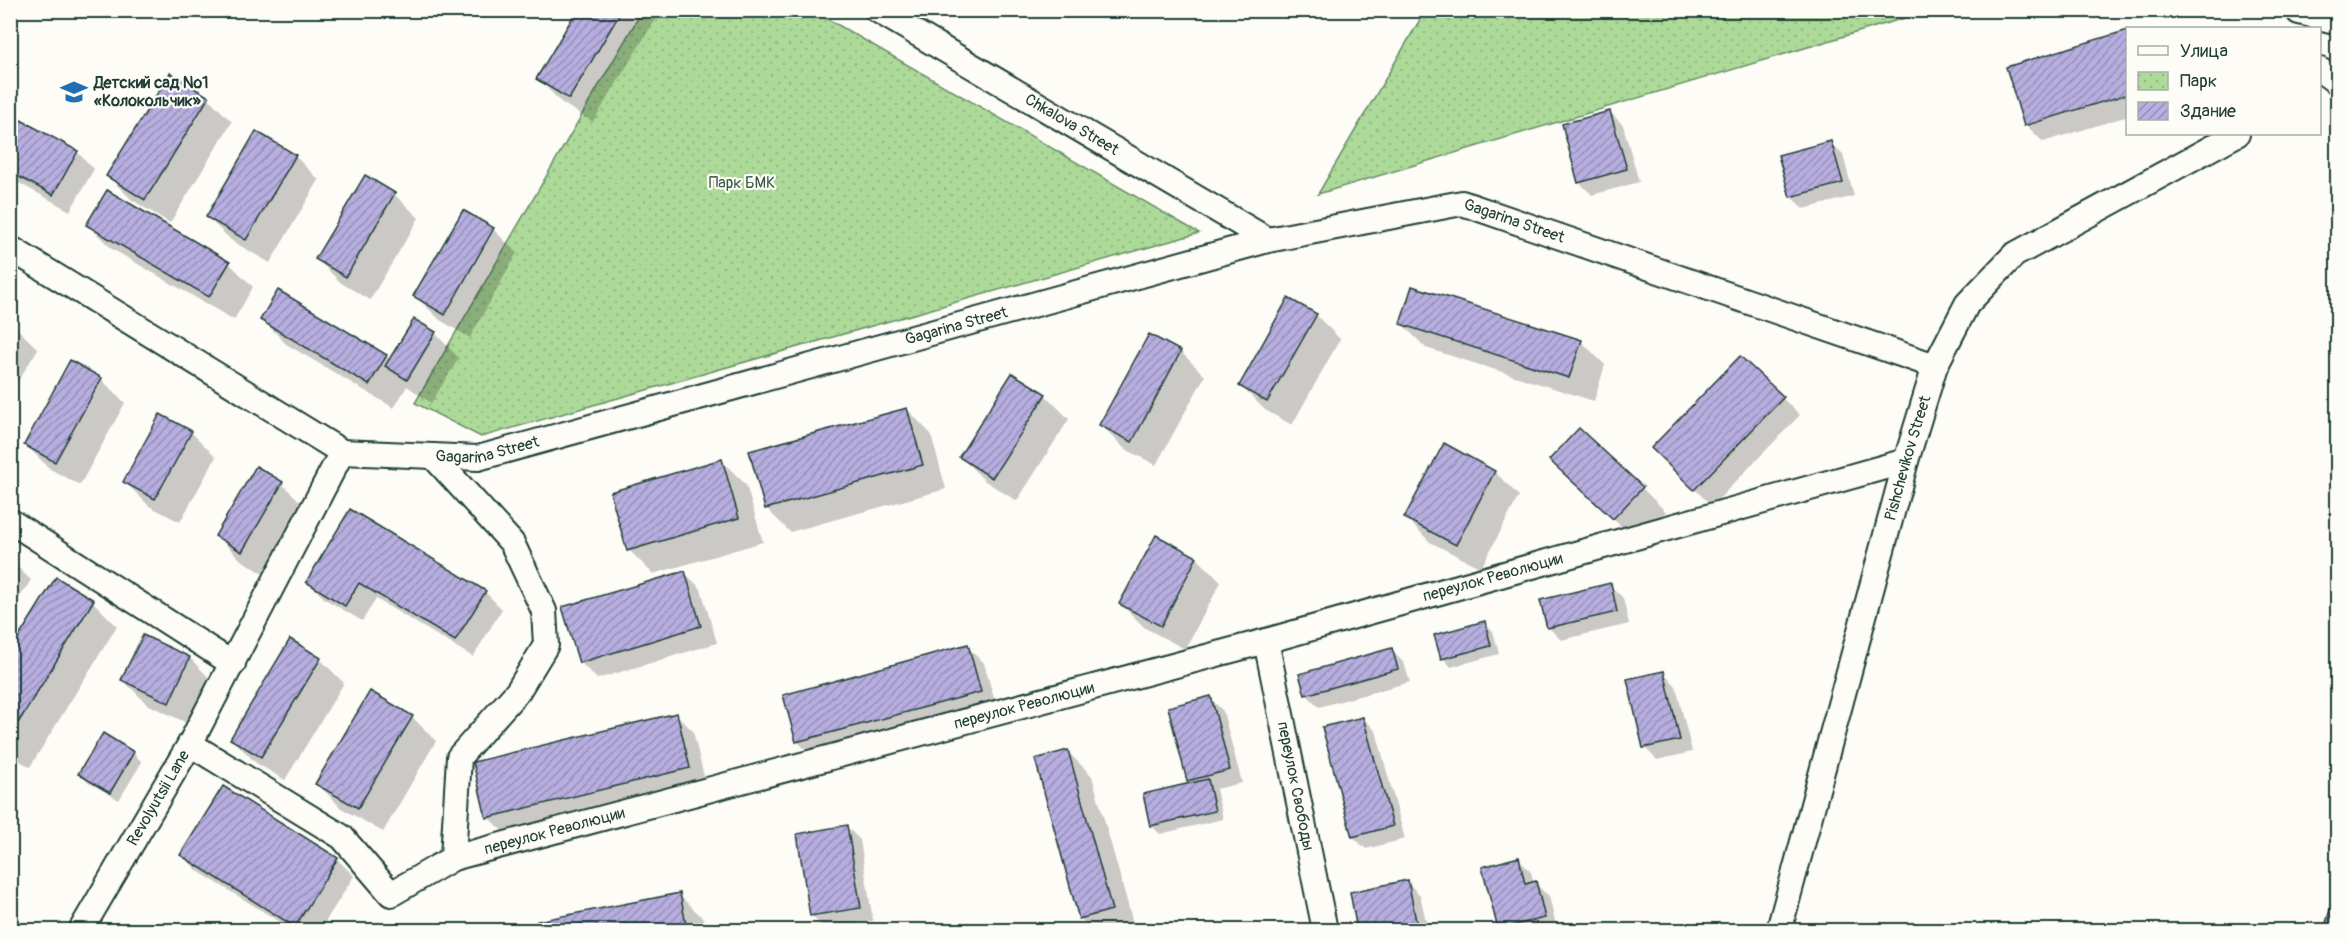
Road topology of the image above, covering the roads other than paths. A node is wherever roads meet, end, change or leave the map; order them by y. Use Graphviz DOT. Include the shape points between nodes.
graph roads {
  1 [pos="877,10"];
  2 [pos="2296,17"];
  3 [pos="2337,22"];
  4 [pos="2321,71"];
  5 [pos="2337,83"];
  6 [pos="2235,135"];
  7 [pos="1268,240"];
  8 [pos="10,248"];
  9 [pos="1935,366"];
  10 [pos="342,452"];
  11 [pos="433,456"];
  12 [pos="1906,460"];
  13 [pos="10,521"];
  14 [pos="1266,641"];
  15 [pos="233,664"];
  16 [pos="190,744"];
  17 [pos="453,858"];
  18 [pos="81,930"];
  19 [pos="1325,930"];
  20 [pos="1779,930"];
  1 -- 7 [label="street, Chkalova Street"];
  2 -- 3 [label="street"];
  4 -- 5 [label="street"];
  6 -- 9 [label="street, Pishchevikov Street" via="2014,255 1967,304"];
  7 -- 9 [label="street, Gagarina Street" via="1462,203"];
  7 -- 11 [label="street, Gagarina Street" via="478,458"];
  8 -- 10 [label="street, Gagarina Street"];
  9 -- 12 [label="street, Pishchevikov Street"];
  10 -- 11 [label="street, Gagarina Street"];
  10 -- 15 [label="street, Revolyutsii Lane"];
  11 -- 17 [label="street" via="512,543 544,611 546,645 518,692 459,757"];
  12 -- 14 [label="street, переулок Революции"];
  12 -- 20 [label="street, Pishchevikov Street"];
  13 -- 15 [label="street"];
  14 -- 17 [label="street, переулок Революции"];
  14 -- 19 [label="street, переулок Свободы"];
  15 -- 16 [label="street, Revolyutsii Lane"];
  16 -- 17 [label="street, переулок Революции" via="342,837 391,894"];
  16 -- 18 [label="street, Revolyutsii Lane"];
}
